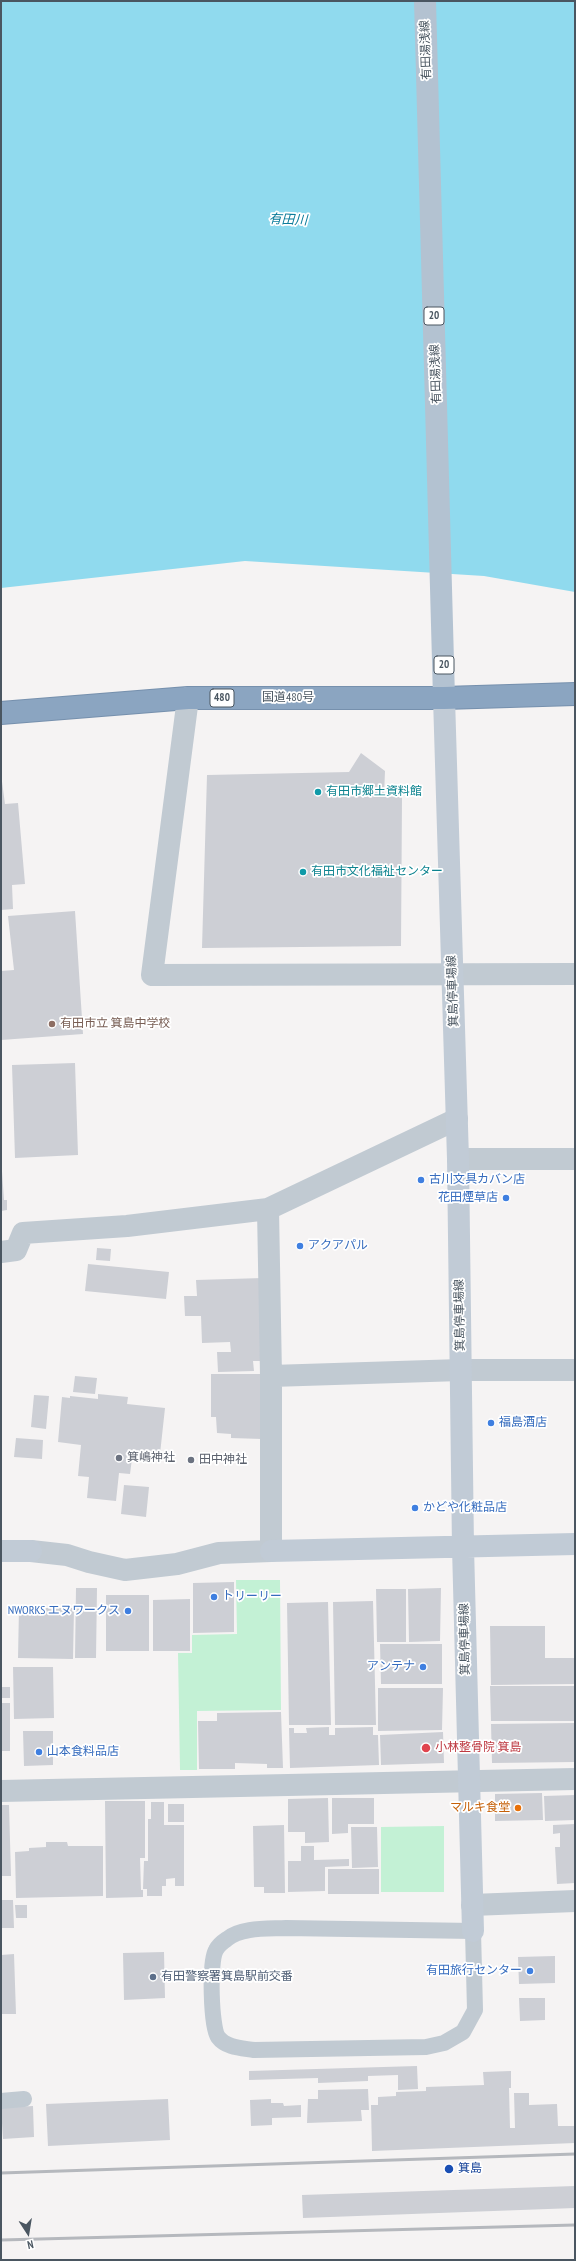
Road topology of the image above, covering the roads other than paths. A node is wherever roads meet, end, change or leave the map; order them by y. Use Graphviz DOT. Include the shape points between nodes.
graph roads {
  1 [pos="425,1"];
  2 [pos="575,694"];
  3 [pos="188,698"];
  4 [pos="444,698"];
  5 [pos="1,713"];
  6 [pos="452,973"];
  7 [pos="575,974"];
  8 [pos="457,1118"];
  9 [pos="458,1159"];
  10 [pos="575,1159"];
  11 [pos="268,1209"];
  12 [pos="1,1252"];
  13 [pos="461,1370"];
  14 [pos="575,1370"];
  15 [pos="271,1376"];
  16 [pos="575,1544"];
  17 [pos="463,1547"];
  18 [pos="1,1551"];
  19 [pos="31,1551"];
  20 [pos="271,1551"];
  21 [pos="575,1779"];
  22 [pos="469,1783"];
  23 [pos="1,1791"];
  24 [pos="575,1901"];
  25 [pos="472,1905"];
  26 [pos="473,1932"];
  27 [pos="24,2100"];
  28 [pos="1,2101"];
  1 -- 4 [label="main road, 有田湯浅線 / 20"];
  2 -- 4 [label="highway, 国道480号 / 480"];
  3 -- 4 [label="highway, 国道480号 / 480"];
  3 -- 5 [label="highway, 国道480号 / 480"];
  3 -- 6 [label="street" via="152,975"];
  4 -- 6 [label="main road, 箕島停車場線"];
  6 -- 7 [label="street"];
  6 -- 8 [label="main road, 箕島停車場線"];
  8 -- 9 [label="main road, 箕島停車場線"];
  8 -- 11 [label="street"];
  9 -- 10 [label="street"];
  9 -- 13 [label="main road, 箕島停車場線"];
  11 -- 12 [label="street" via="127,1226 24,1233 16,1250"];
  11 -- 15 [label="street"];
  13 -- 14 [label="street"];
  13 -- 15 [label="street"];
  13 -- 17 [label="main road, 箕島停車場線"];
  15 -- 20 [label="street"];
  16 -- 17 [label="main road"];
  17 -- 20 [label="main road"];
  17 -- 22 [label="main road, 箕島停車場線"];
  18 -- 19 [label="main road"];
  19 -- 20 [label="street" via="67,1555 125,1570 177,1564 219,1553"];
  21 -- 22 [label="street"];
  22 -- 23 [label="street"];
  22 -- 25 [label="main road, 箕島停車場線"];
  24 -- 25 [label="street"];
  25 -- 26 [label="main road, 箕島停車場線"];
  26 -- 26 [label="lane" via="475,2010 463,2032 444,2044 426,2047 254,2050 230,2046 218,2038 214,2028 212,1965 216,1950 228,1938 247,1931 286,1928"];
  27 -- 28 [label="lane"];
}
